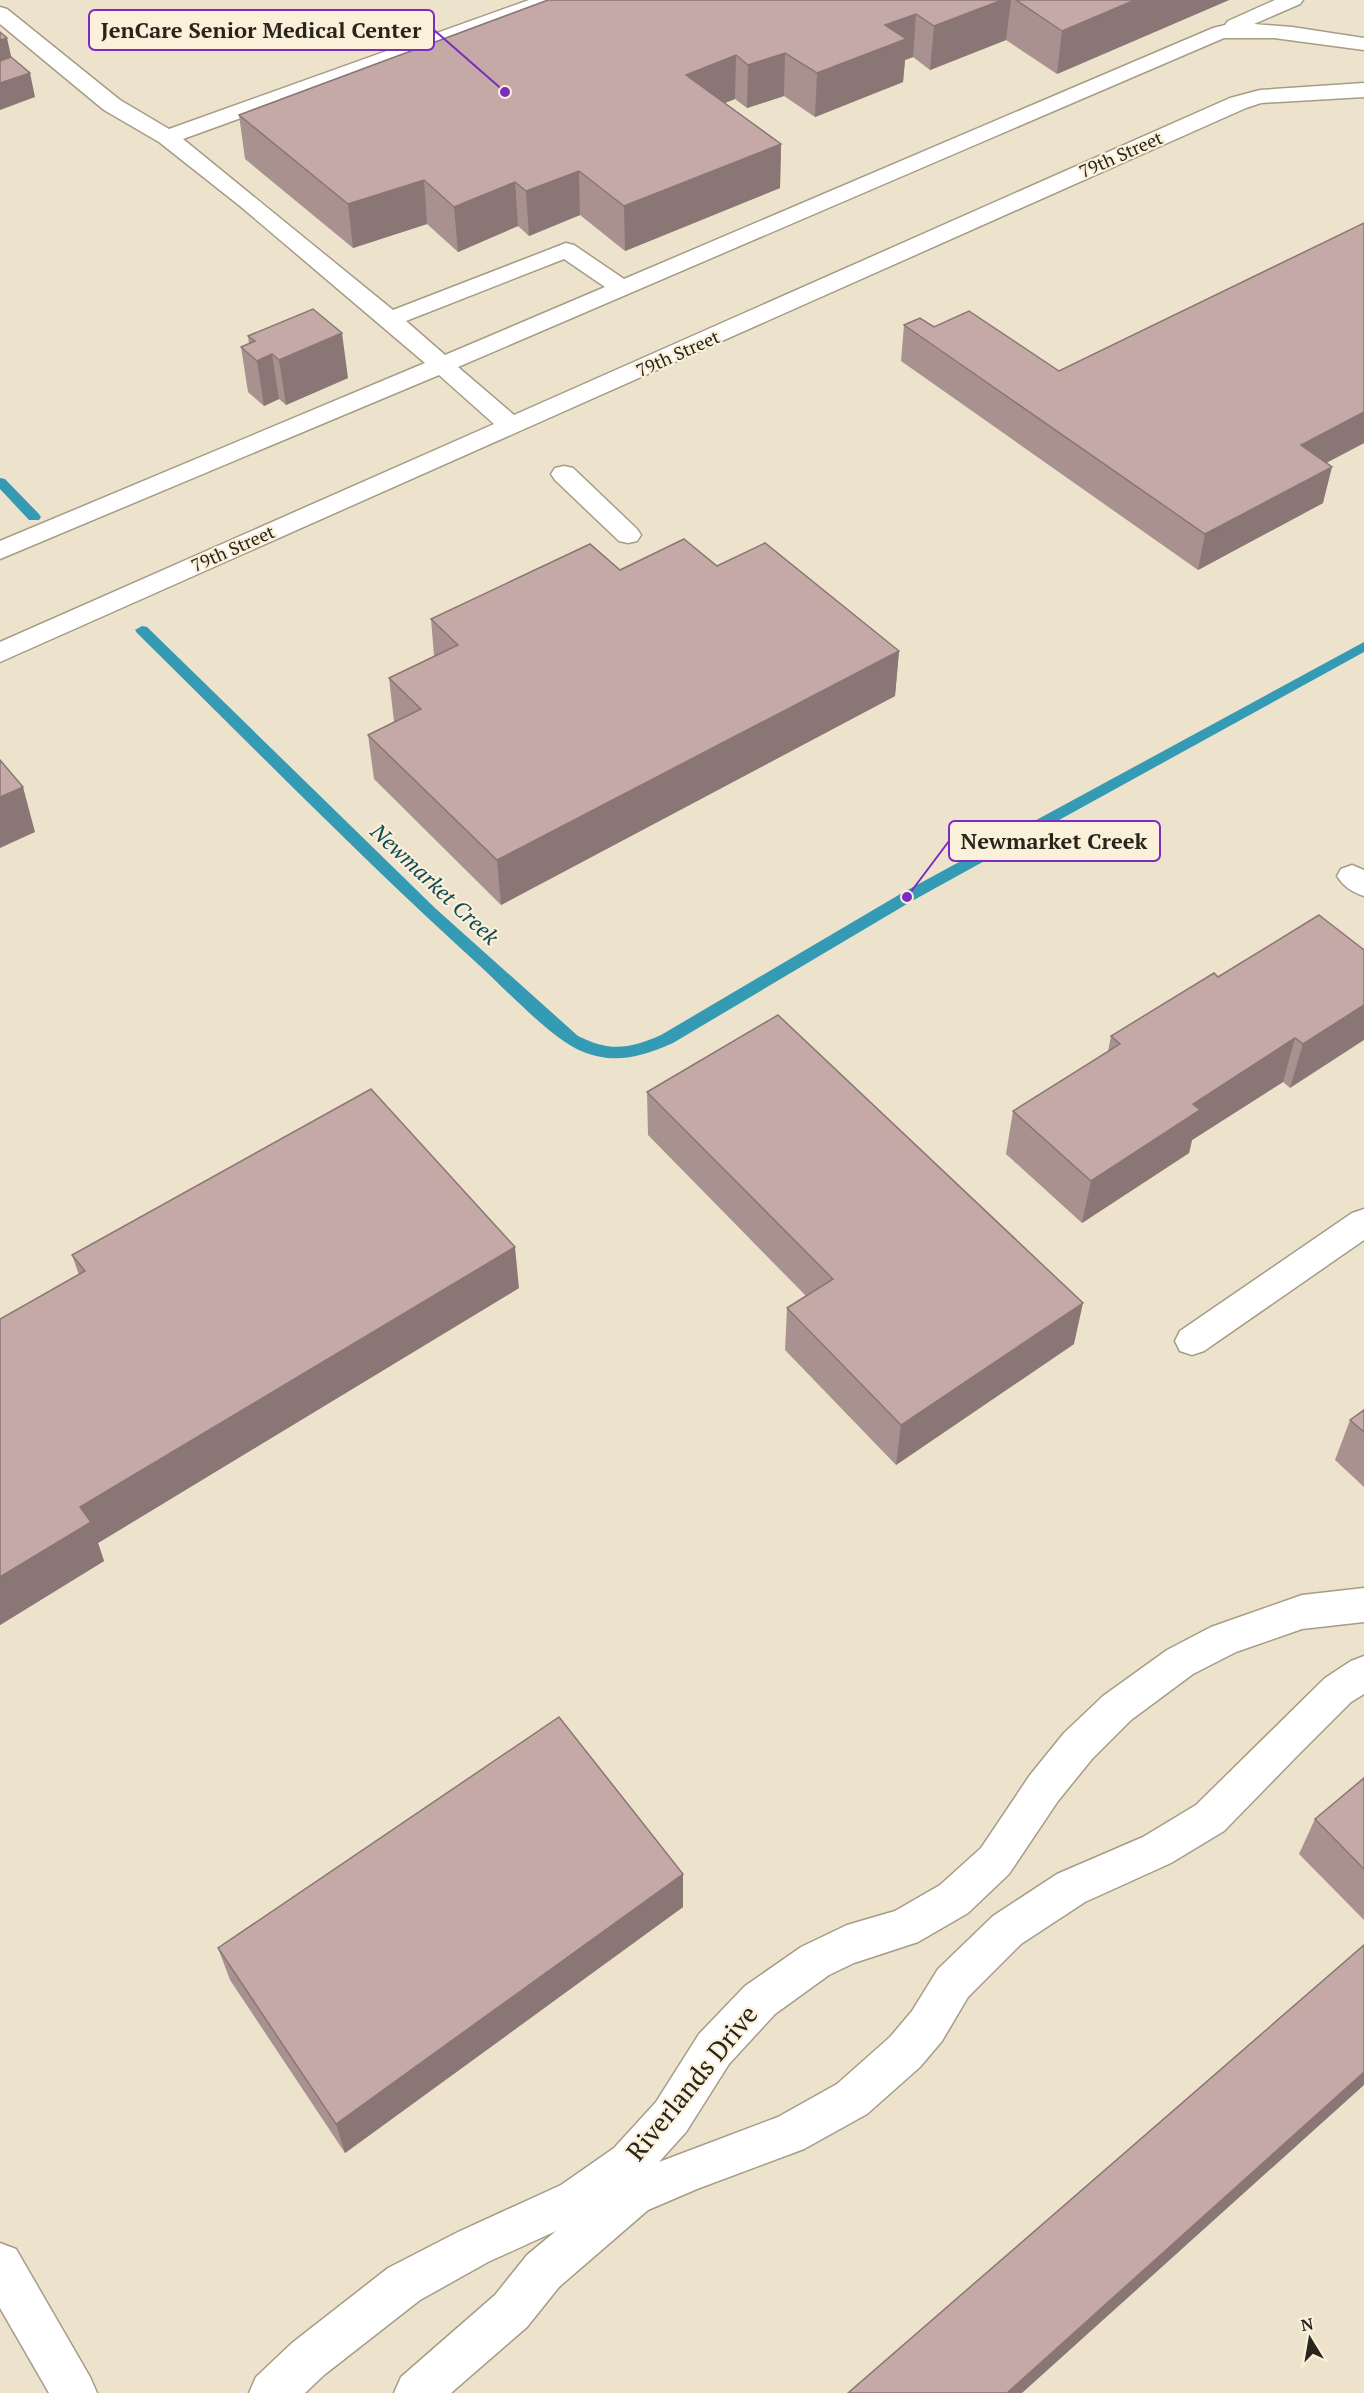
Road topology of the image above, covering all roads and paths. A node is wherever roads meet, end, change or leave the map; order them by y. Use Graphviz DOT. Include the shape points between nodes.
graph roads {
  1 [pos="549,0"];
  2 [pos="1293,0"];
  3 [pos="0,13"];
  4 [pos="1220,32"];
  5 [pos="1364,44"];
  6 [pos="1364,90"];
  7 [pos="167,137"];
  8 [pos="621,288"];
  9 [pos="390,320"];
  10 [pos="442,365"];
  11 [pos="511,426"];
  12 [pos="564,474"];
  13 [pos="628,535"];
  14 [pos="0,551"];
  15 [pos="0,653"];
  16 [pos="1364,1222"];
  17 [pos="1192,1341"];
  18 [pos="1364,1605"];
  19 [pos="1364,1673"];
  20 [pos="0,2265"];
  21 [pos="74,2393"];
  22 [pos="272,2393"];
  23 [pos="417,2393"];
  1 -- 7 [label="street"];
  2 -- 4 [label="street"];
  3 -- 7 [label="street" via="112,105"];
  4 -- 5 [label="street" via="1279,31"];
  4 -- 8 [label="street"];
  6 -- 11 [label="street, 79th Street" via="1270,96 1238,103"];
  7 -- 9 [label="street"];
  8 -- 9 [label="street" via="566,249"];
  8 -- 10 [label="street"];
  9 -- 10 [label="street"];
  10 -- 11 [label="street"];
  10 -- 14 [label="street"];
  11 -- 15 [label="street, 79th Street"];
  12 -- 13 [label="street"];
  16 -- 17 [label="street"];
  18 -- 22 [label="street, Riverlands Drive" via="1302,1612 1224,1639 1180,1662 1117,1708 1078,1746 995,1861 954,1899 904,1928 847,1945 815,1961 760,2000 714,2049 672,2117 628,2163 576,2200 404,2284 308,2359"];
  19 -- 23 [label="street, Riverlands Drive" via="1338,1690 1210,1818 1157,1850 1071,1888 1007,1930 953,1983 927,2026 905,2052 852,2099 789,2134 633,2195 543,2271 511,2311"];
  20 -- 21 [label="street"];
}
